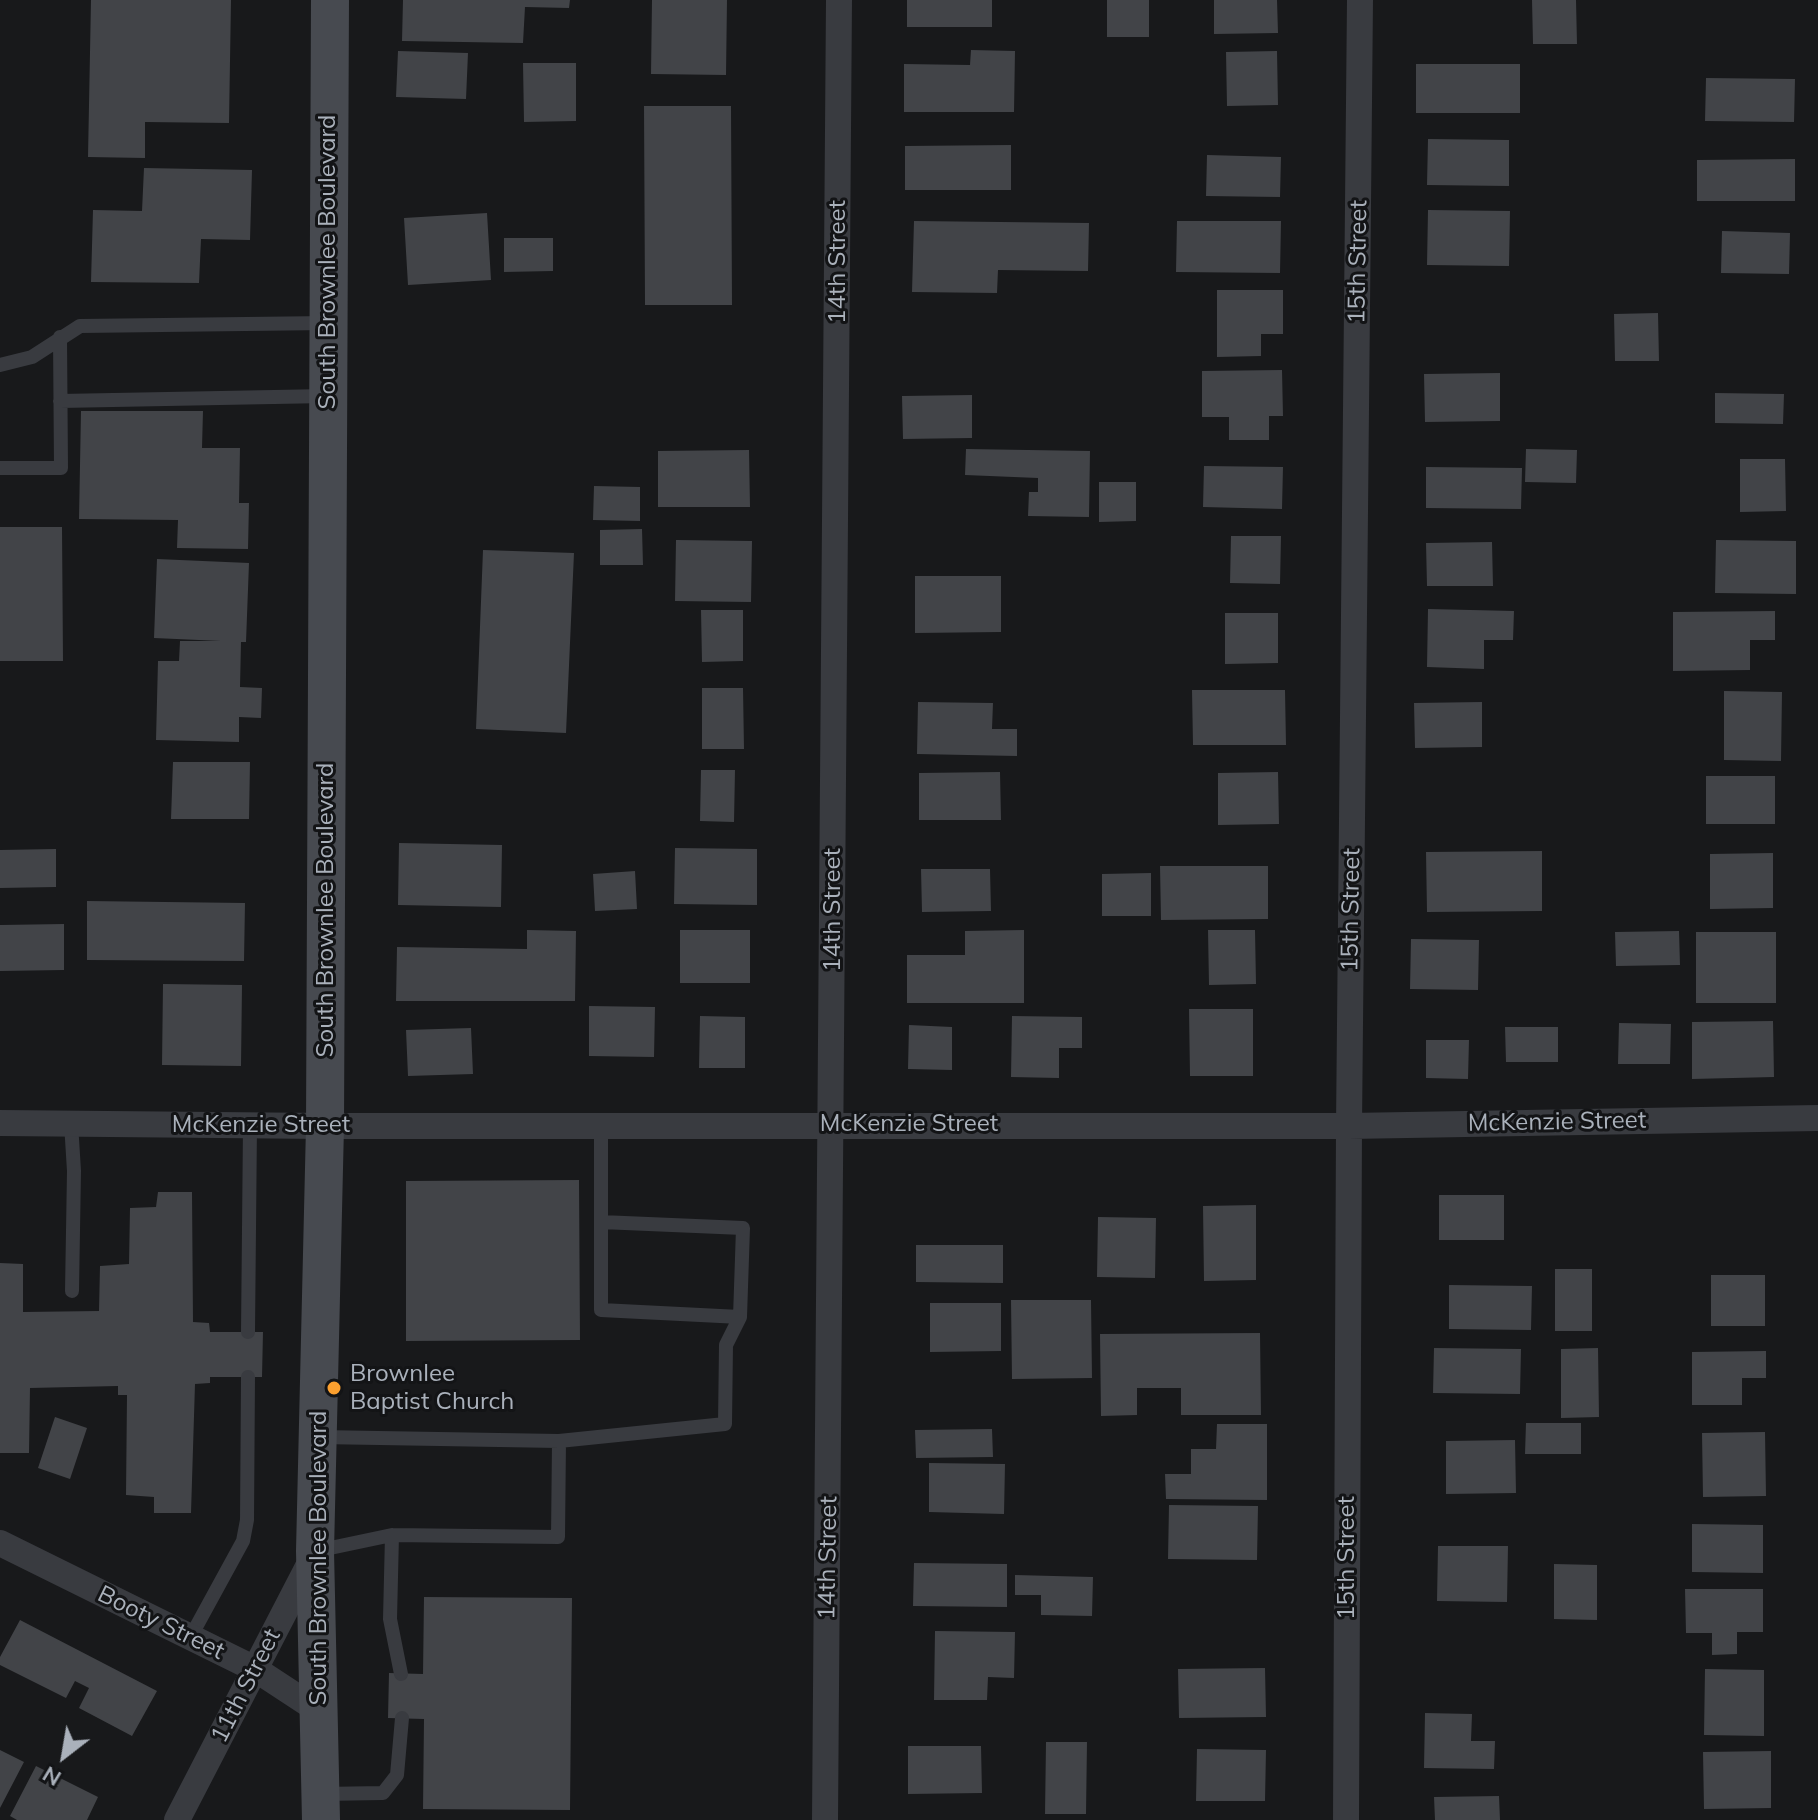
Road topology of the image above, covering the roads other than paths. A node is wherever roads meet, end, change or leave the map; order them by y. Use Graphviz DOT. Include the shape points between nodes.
graph roads {
  1 [pos="330,0"];
  2 [pos="839,0"];
  3 [pos="1360,0"];
  4 [pos="328,323"];
  5 [pos="60,337"];
  6 [pos="0,365"];
  7 [pos="327,396"];
  8 [pos="60,401"];
  9 [pos="0,468"];
  10 [pos="1818,1118"];
  11 [pos="0,1123"];
  12 [pos="71,1123"];
  13 [pos="832,1124"];
  14 [pos="250,1125"];
  15 [pos="601,1125"];
  16 [pos="325,1126"];
  17 [pos="1349,1126"];
  18 [pos="601,1222"];
  19 [pos="72,1291"];
  20 [pos="740,1317"];
  21 [pos="248,1332"];
  22 [pos="248,1377"];
  23 [pos="318,1437"];
  24 [pos="559,1441"];
  25 [pos="392,1535"];
  26 [pos="0,1543"];
  27 [pos="315,1551"];
  28 [pos="190,1638"];
  29 [pos="255,1669"];
  30 [pos="401,1674"];
  31 [pos="319,1711"];
  32 [pos="402,1718"];
  33 [pos="320,1807"];
  34 [pos="177,1820"];
  35 [pos="825,1820"];
  36 [pos="1346,1820"];
  1 -- 4 [label="main road, South Brownlee Boulevard"];
  2 -- 13 [label="street, 14th Street"];
  3 -- 17 [label="street, 15th Street"];
  4 -- 5 [label="lane" via="80,326"];
  4 -- 7 [label="main road, South Brownlee Boulevard"];
  5 -- 6 [label="lane" via="32,357"];
  5 -- 8 [label="lane"];
  7 -- 8 [label="lane"];
  7 -- 16 [label="main road, South Brownlee Boulevard"];
  8 -- 9 [label="lane" via="61,468"];
  10 -- 17 [label="street, McKenzie Street"];
  11 -- 12 [label="street, McKenzie Street"];
  12 -- 14 [label="street, McKenzie Street"];
  12 -- 19 [label="lane"];
  13 -- 15 [label="street, McKenzie Street"];
  13 -- 17 [label="street, McKenzie Street"];
  13 -- 35 [label="street, 14th Street"];
  14 -- 16 [label="street, McKenzie Street"];
  14 -- 21 [label="lane"];
  15 -- 16 [label="street, McKenzie Street"];
  15 -- 18 [label="lane"];
  16 -- 23 [label="main road, South Brownlee Boulevard"];
  17 -- 36 [label="street, 15th Street"];
  18 -- 20 [label="lane" via="601,1310"];
  18 -- 20 [label="lane" via="743,1228"];
  20 -- 24 [label="lane" via="726,1345 725,1424"];
  22 -- 28 [label="lane" via="243,1541"];
  23 -- 24 [label="lane"];
  23 -- 27 [label="main road, South Brownlee Boulevard"];
  24 -- 25 [label="lane" via="558,1537"];
  25 -- 27 [label="lane"];
  25 -- 30 [label="lane" via="390,1619"];
  26 -- 28 [label="street, Booty Street"];
  27 -- 29 [label="street, 11th Street"];
  27 -- 31 [label="main road, South Brownlee Boulevard"];
  28 -- 29 [label="street, Booty Street"];
  29 -- 31 [label="street, Booty Street"];
  29 -- 34 [label="street, 11th Street"];
  31 -- 33 [label="main road, South Brownlee Boulevard"];
  32 -- 33 [label="lane" via="397,1775 383,1793"];
}
